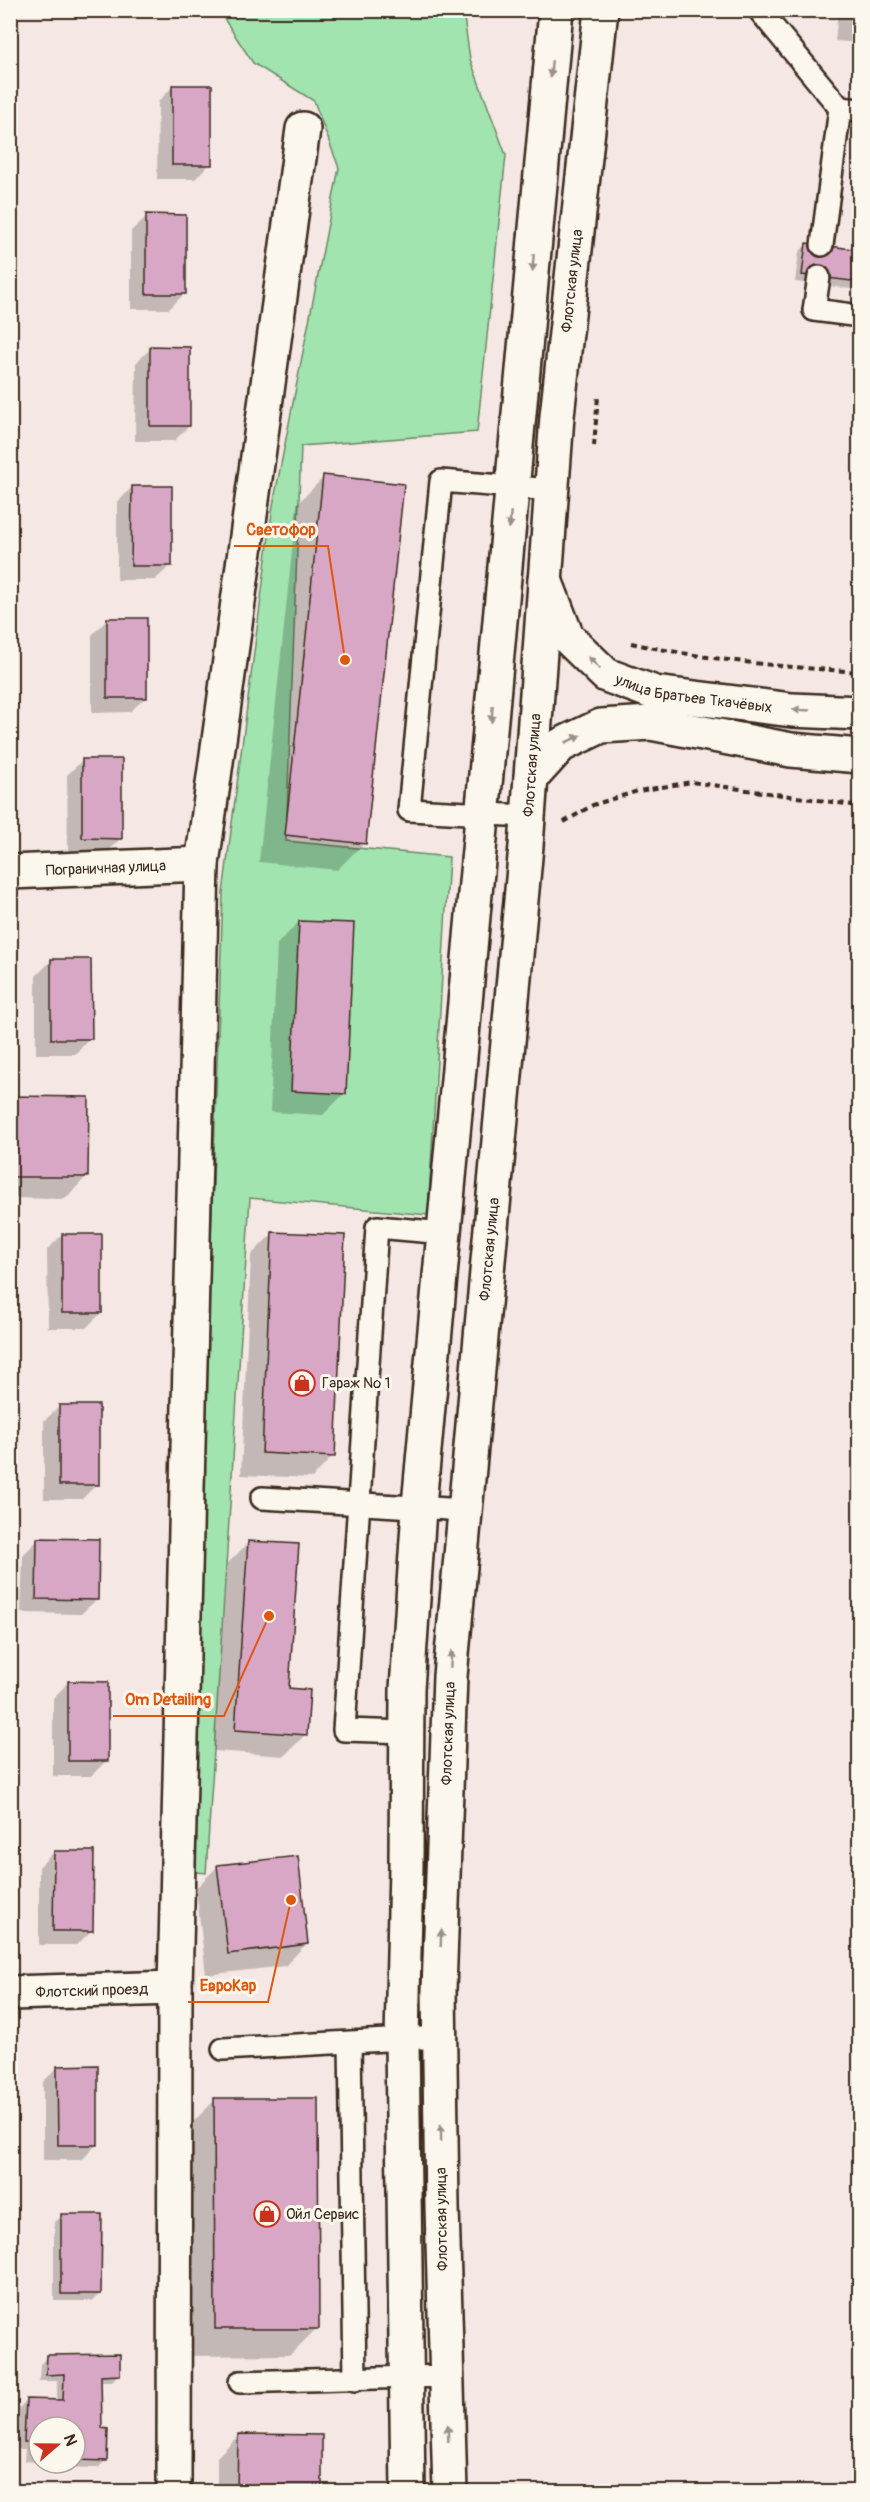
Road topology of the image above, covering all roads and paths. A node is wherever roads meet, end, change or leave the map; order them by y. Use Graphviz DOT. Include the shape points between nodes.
graph roads {
  1 [pos="556,10"];
  2 [pos="601,10"];
  3 [pos="759,10"];
  4 [pos="850,109"];
  5 [pos="303,129"];
  6 [pos="822,245"];
  7 [pos="819,277"];
  8 [pos="860,316"];
  9 [pos="599,388"];
  10 [pos="594,446"];
  11 [pos="513,487"];
  12 [pos="552,490"];
  13 [pos="545,580"];
  14 [pos="622,641"];
  15 [pos="860,672"];
  16 [pos="860,713"];
  17 [pos="860,756"];
  18 [pos="531,778"];
  19 [pos="860,806"];
  20 [pos="483,814"];
  21 [pos="528,816"];
  22 [pos="563,831"];
  23 [pos="202,864"];
  24 [pos="10,872"];
  25 [pos="444,1233"];
  26 [pos="262,1498"];
  27 [pos="359,1504"];
  28 [pos="420,1507"];
  29 [pos="465,1510"];
  30 [pos="407,1732"];
  31 [pos="175,1988"];
  32 [pos="10,1993"];
  33 [pos="440,2037"];
  34 [pos="402,2040"];
  35 [pos="350,2043"];
  36 [pos="223,2049"];
  37 [pos="446,2376"];
  38 [pos="406,2377"];
  39 [pos="355,2380"];
  40 [pos="240,2382"];
  41 [pos="174,2492"];
  42 [pos="408,2492"];
  43 [pos="450,2492"];
  1 -- 11 [label="main road, one-way"];
  2 -- 12 [label="main road, Флотская улица"];
  3 -- 4 [label="lane"];
  4 -- 6 [label="lane"];
  5 -- 23 [label="main road"];
  7 -- 8 [label="lane" via="814,310"];
  9 -- 10 [label="path"];
  11 -- 12 [label="lane"];
  11 -- 20 [label="main road, one-way"];
  11 -- 20 [label="lane" via="441,482 409,810"];
  12 -- 13 [label="main road, Флотская улица"];
  16 -- 13 [label="main road, улица Братьев Ткачёвых, one-way" via="792,710 655,693 606,675 567,638"];
  13 -- 18 [label="main road, Флотская улица"];
  14 -- 15 [label="path" via="770,667"];
  18 -- 17 [label="main road, one-way" via="561,746 601,726 651,723 791,750"];
  18 -- 21 [label="main road, Флотская улица"];
  19 -- 22 [label="path" via="690,782 638,791 592,805 564,819"];
  20 -- 21 [label="lane"];
  20 -- 25 [label="main road"];
  21 -- 29 [label="main road, Флотская улица"];
  23 -- 24 [label="main road, Пограничная улица"];
  23 -- 31 [label="main road"];
  25 -- 27 [label="lane" via="377,1227"];
  25 -- 28 [label="main road"];
  26 -- 27 [label="lane"];
  27 -- 28 [label="lane"];
  27 -- 30 [label="lane" via="344,1730"];
  28 -- 29 [label="lane"];
  28 -- 30 [label="main road"];
  33 -- 29 [label="main road, Флотская улица, one-way" via="450,1676"];
  30 -- 34 [label="main road"];
  31 -- 32 [label="main road, Флотский проезд"];
  31 -- 41 [label="main road"];
  33 -- 34 [label="lane"];
  37 -- 33 [label="main road, Флотская улица, one-way"];
  34 -- 35 [label="lane"];
  34 -- 38 [label="main road"];
  35 -- 36 [label="lane"];
  35 -- 39 [label="lane"];
  37 -- 38 [label="lane"];
  43 -- 37 [label="main road, Флотская улица, one-way"];
  38 -- 39 [label="lane"];
  38 -- 42 [label="main road"];
  39 -- 40 [label="lane"];
}
